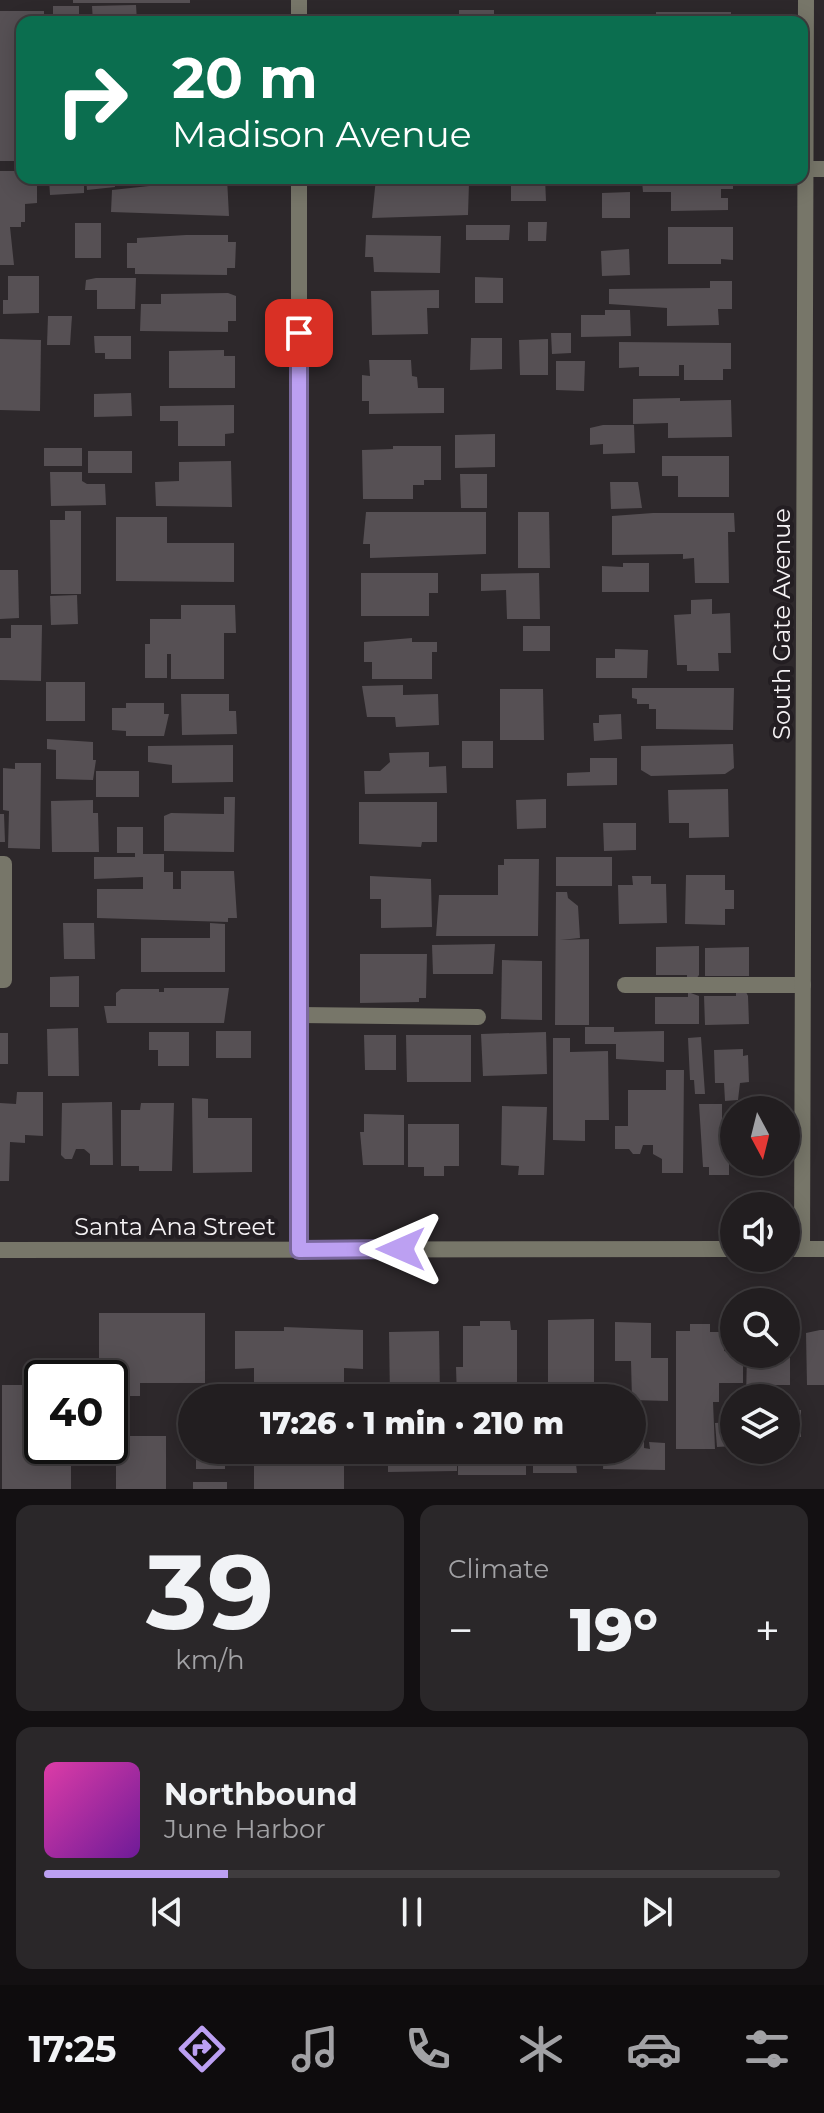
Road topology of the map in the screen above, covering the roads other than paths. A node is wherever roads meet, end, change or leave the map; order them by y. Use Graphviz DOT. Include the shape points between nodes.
graph roads {
  1 [pos="299,184"];
  2 [pos="806,184"];
  3 [pos="2,864"];
  4 [pos="0,980"];
  5 [pos="625,985"];
  6 [pos="803,985"];
  7 [pos="299,1015"];
  8 [pos="478,1017"];
  9 [pos="796,1192"];
  10 [pos="720,1249"];
  11 [pos="800,1249"];
  12 [pos="824,1249"];
  13 [pos="0,1250"];
  14 [pos="299,1250"];
  1 -- 7 [label="street"];
  2 -- 6 [label="street, South Gate Avenue"];
  3 -- 4 [label="street"];
  5 -- 6 [label="street"];
  6 -- 9 [label="street, South Gate Avenue"];
  7 -- 8 [label="street"];
  7 -- 14 [label="street"];
  10 -- 14 [label="street, Santa Ana Street"];
  11 -- 12 [label="street"];
  13 -- 14 [label="street, Santa Ana Street"];
}
